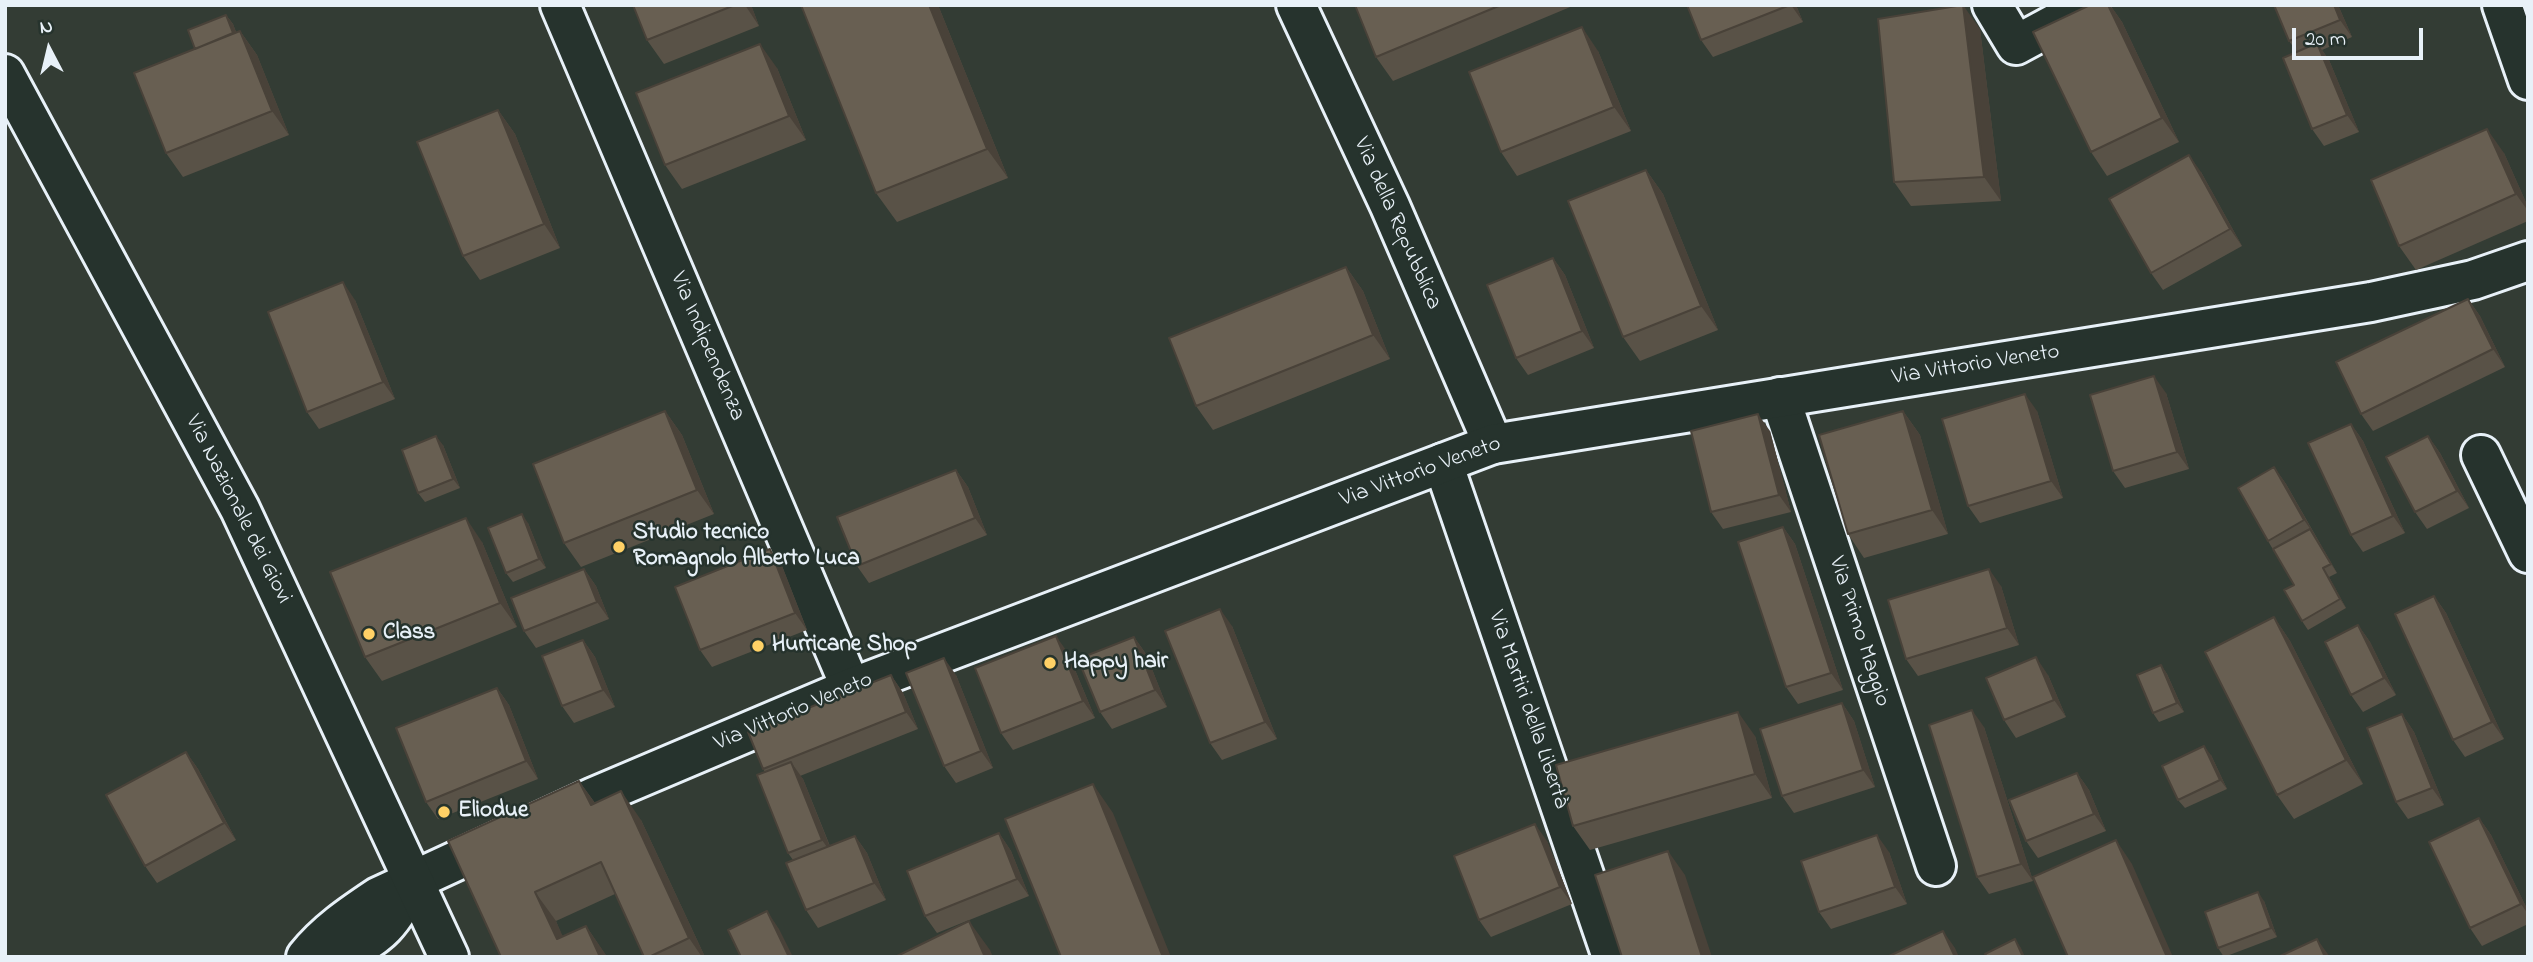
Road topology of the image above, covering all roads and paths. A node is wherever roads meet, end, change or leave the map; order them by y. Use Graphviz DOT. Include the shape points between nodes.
graph roads {
  1 [pos="560,5"];
  2 [pos="1296,5"];
  3 [pos="1992,5"];
  4 [pos="2090,5"];
  5 [pos="2502,5"];
  6 [pos="5,74"];
  7 [pos="2528,80"];
  8 [pos="2528,261"];
  9 [pos="1780,397"];
  10 [pos="1493,444"];
  11 [pos="2482,455"];
  12 [pos="1443,463"];
  13 [pos="2528,553"];
  14 [pos="851,688"];
  15 [pos="1936,866"];
  16 [pos="414,880"];
  17 [pos="306,957"];
  18 [pos="338,957"];
  19 [pos="449,957"];
  20 [pos="1612,957"];
  1 -- 14 [label="street, Via Indipendenza"];
  2 -- 10 [label="street, Via della Repubblica"];
  3 -- 4 [label="street" via="2016,45"];
  5 -- 7 [label="street"];
  6 -- 16 [label="street, Via Nazionale dei Giovi" via="240,509"];
  8 -- 9 [label="street, Via Vittorio Veneto" via="2473,280 2371,302"];
  9 -- 10 [label="street, Via Vittorio Veneto"];
  9 -- 15 [label="street, Via Primo Maggio"];
  10 -- 12 [label="street, Via Vittorio Veneto"];
  11 -- 13 [label="street"];
  12 -- 14 [label="street, Via Vittorio Veneto"];
  12 -- 20 [label="street, Via Martiri della Libertà"];
  14 -- 16 [label="street, Via Vittorio Veneto" via="594,797"];
  16 -- 17 [label="street, Via Vittorio Veneto" via="345,918"];
  16 -- 18 [label="street" via="393,920 364,944"];
  16 -- 19 [label="street, Via Nazionale dei Giovi"];
}
